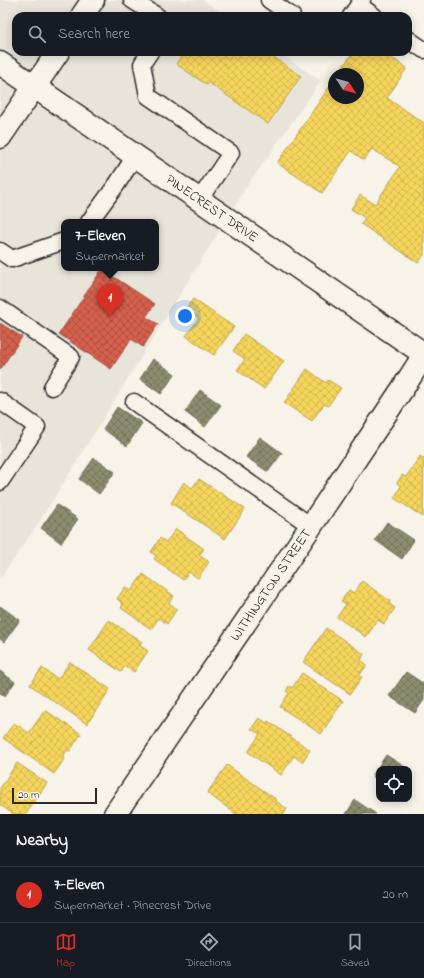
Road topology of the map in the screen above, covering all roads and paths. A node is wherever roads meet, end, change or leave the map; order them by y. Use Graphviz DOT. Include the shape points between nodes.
graph roads {
  1 [pos="93,0"];
  2 [pos="132,0"];
  3 [pos="269,0"];
  4 [pos="357,7"];
  5 [pos="85,12"];
  6 [pos="151,12"];
  7 [pos="286,12"];
  8 [pos="366,12"];
  9 [pos="412,42"];
  10 [pos="424,50"];
  11 [pos="55,56"];
  12 [pos="147,56"];
  13 [pos="0,63"];
  14 [pos="34,87"];
  15 [pos="0,137"];
  16 [pos="135,156"];
  17 [pos="199,200"];
  18 [pos="91,219"];
  19 [pos="61,242"];
  20 [pos="0,251"];
  21 [pos="0,308"];
  22 [pos="424,355"];
  23 [pos="52,387"];
  24 [pos="0,401"];
  25 [pos="134,402"];
  26 [pos="0,482"];
  27 [pos="311,526"];
  28 [pos="115,814"];
  1 -- 5 [label="street"];
  2 -- 6 [label="lane"];
  3 -- 7 [label="lane"];
  4 -- 8 [label="lane"];
  9 -- 10 [label="lane"];
  11 -- 14 [label="street"];
  12 -- 17 [label="lane" via="142,64 148,96 231,153"];
  13 -- 14 [label="street, PINECREST DRIVE"];
  14 -- 15 [label="street"];
  14 -- 16 [label="street, PINECREST DRIVE"];
  16 -- 17 [label="street, PINECREST DRIVE"];
  16 -- 18 [label="lane"];
  17 -- 22 [label="street, PINECREST DRIVE"];
  19 -- 20 [label="lane" via="12,259"];
  21 -- 23 [label="lane" via="71,357"];
  22 -- 27 [label="street, WITHINGTON STREET"];
  24 -- 26 [label="lane" via="37,427"];
  25 -- 27 [label="lane"];
  27 -- 28 [label="street, WITHINGTON STREET"];
}
